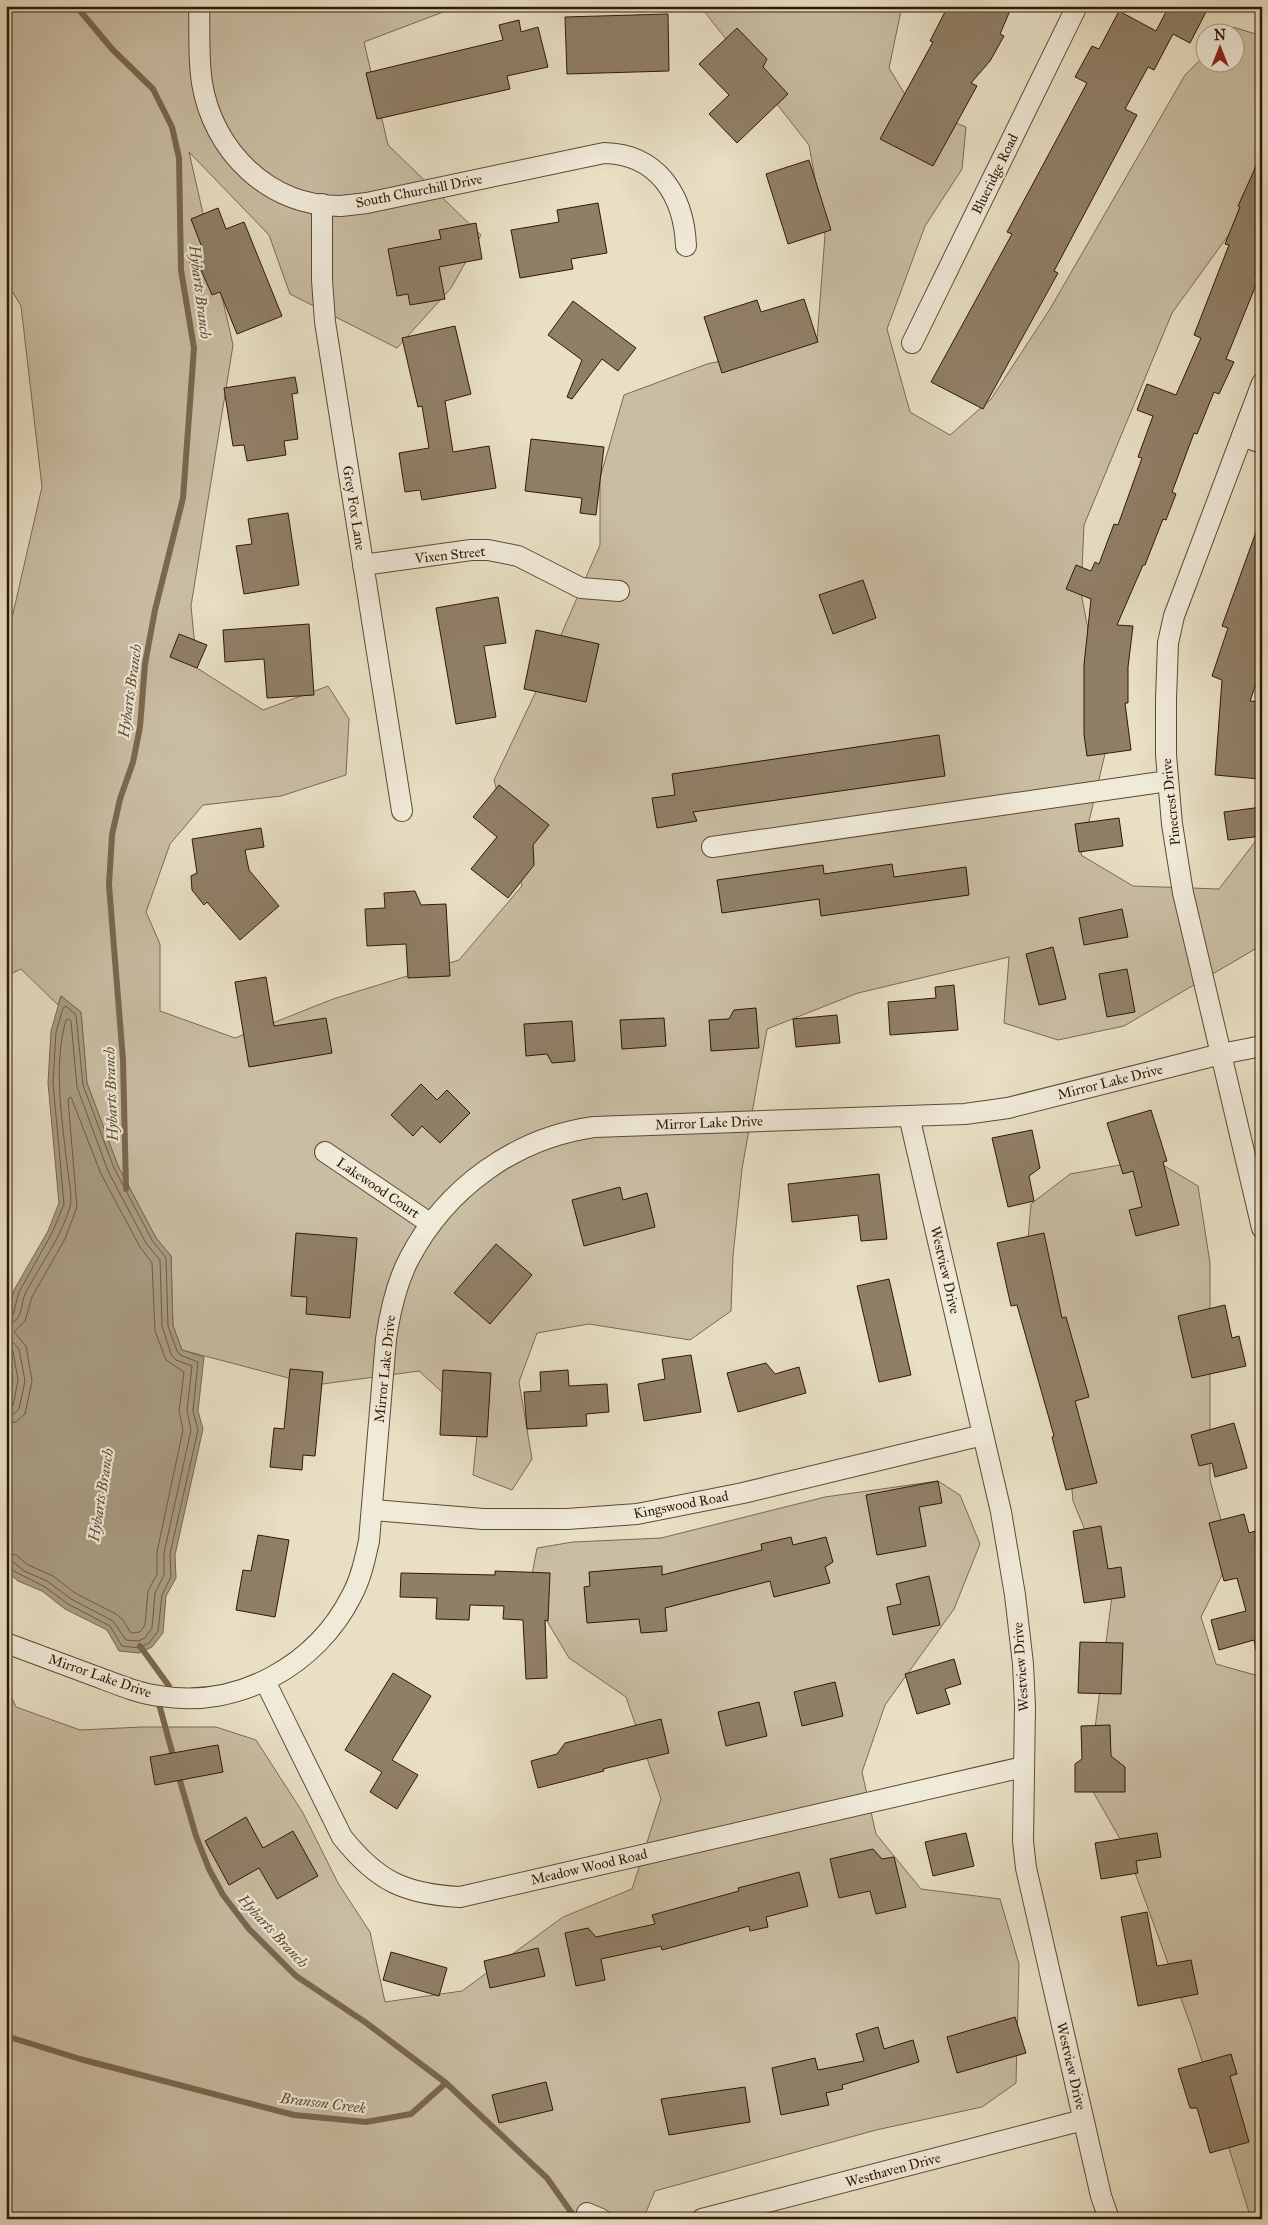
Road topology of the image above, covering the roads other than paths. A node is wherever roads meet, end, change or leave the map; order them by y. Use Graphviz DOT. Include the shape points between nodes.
graph roads {
  1 [pos="199,6"];
  2 [pos="1077,6"];
  3 [pos="322,204"];
  4 [pos="686,246"];
  5 [pos="912,343"];
  6 [pos="1262,383"];
  7 [pos="1242,436"];
  8 [pos="1262,443"];
  9 [pos="363,566"];
  10 [pos="619,591"];
  11 [pos="1168,781"];
  12 [pos="402,811"];
  13 [pos="712,847"];
  14 [pos="1262,1046"];
  15 [pos="1221,1054"];
  16 [pos="909,1116"];
  17 [pos="325,1152"];
  18 [pos="431,1224"];
  19 [pos="1262,1228"];
  20 [pos="983,1435"];
  21 [pos="373,1510"];
  22 [pos="6,1643"];
  23 [pos="265,1681"];
  24 [pos="1023,1767"];
  25 [pos="1083,2120"];
  26 [pos="702,2219"];
  27 [pos="1109,2219"];
  1 -- 3 [label="street, South Churchill Drive" via="202,82 221,137 236,160 269,186 294,198"];
  2 -- 5 [label="street, Blueridge Road"];
  3 -- 4 [label="street, South Churchill Drive" via="367,203 604,153 618,153 656,171 673,193 683,219"];
  3 -- 9 [label="street, Grey Fox Lane" via="325,322"];
  6 -- 7 [label="street, Pinecrest Drive"];
  7 -- 8 [label="street"];
  7 -- 11 [label="street, Pinecrest Drive" via="1174,616 1168,643"];
  9 -- 10 [label="street, Vixen Street" via="488,550 518,556 582,588"];
  9 -- 12 [label="street, Grey Fox Lane"];
  11 -- 13 [label="street"];
  11 -- 15 [label="street, Pinecrest Drive" via="1183,893"];
  14 -- 15 [label="street, Mirror Lake Drive"];
  15 -- 16 [label="street, Mirror Lake Drive" via="1008,1108 965,1114"];
  15 -- 19 [label="street, Pinecrest Drive"];
  16 -- 18 [label="street, Mirror Lake Drive" via="594,1127 567,1131 515,1152 480,1174"];
  16 -- 20 [label="street, Westview Drive"];
  17 -- 18 [label="street, Lakewood Court"];
  18 -- 21 [label="street, Mirror Lake Drive" via="409,1259 390,1312"];
  20 -- 21 [label="street, Kingswood Road" via="743,1493 636,1514 567,1519 483,1519"];
  20 -- 24 [label="street, Westview Drive" via="1001,1512 1015,1595 1025,1706"];
  21 -- 23 [label="street, Mirror Lake Drive" via="363,1568 339,1618 301,1659"];
  22 -- 23 [label="street, Mirror Lake Drive" via="134,1691 162,1697 217,1696"];
  23 -- 24 [label="street, Meadow Wood Road" via="342,1837 359,1858 381,1876 432,1896 460,1897"];
  24 -- 25 [label="street, Westview Drive" via="1026,1868"];
  25 -- 26 [label="street, Westhaven Drive"];
  25 -- 27 [label="street, Westview Drive"];
}
